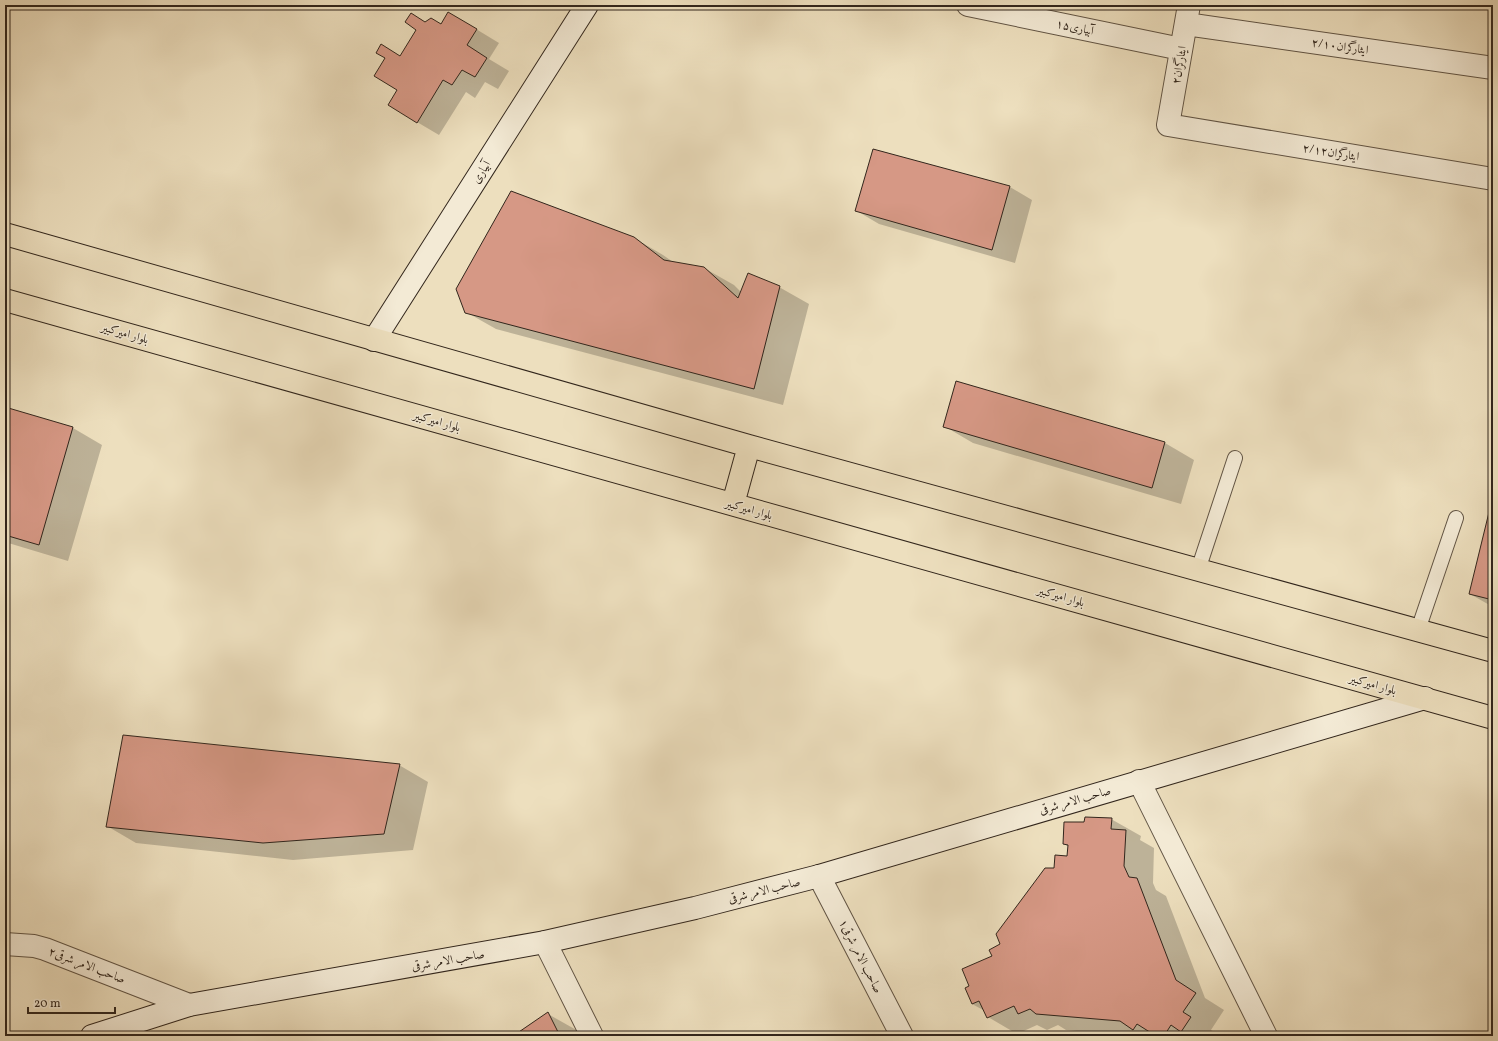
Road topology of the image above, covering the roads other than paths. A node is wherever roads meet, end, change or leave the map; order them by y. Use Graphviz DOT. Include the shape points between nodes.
graph roads {
  1 [pos="587,5"];
  2 [pos="968,5"];
  3 [pos="1188,14"];
  4 [pos="1181,49"];
  5 [pos="1493,68"];
  6 [pos="1168,125"];
  7 [pos="1493,180"];
  8 [pos="5,234"];
  9 [pos="5,300"];
  10 [pos="374,340"];
  11 [pos="749,446"];
  12 [pos="1235,458"];
  13 [pos="732,504"];
  14 [pos="1456,518"];
  15 [pos="1198,570"];
  16 [pos="1418,630"];
  17 [pos="1493,651"];
  18 [pos="1425,698"];
  19 [pos="1493,718"];
  20 [pos="1139,781"];
  21 [pos="819,876"];
  22 [pos="545,942"];
  23 [pos="5,944"];
  24 [pos="189,1005"];
  25 [pos="92,1036"];
  26 [pos="592,1036"];
  27 [pos="902,1036"];
  28 [pos="1266,1036"];
  1 -- 10 [label="street, آبیاری"];
  2 -- 4 [label="street, آبیاری۱۵"];
  3 -- 4 [label="street, ایثارگران۲"];
  3 -- 5 [label="street, ایثارگران۲/۱۰"];
  4 -- 6 [label="street, ایثارگران۲"];
  6 -- 7 [label="street, ایثارگران۲/۱۲"];
  8 -- 10 [label="main road"];
  9 -- 13 [label="main road, بلوار امیرکبیر"];
  10 -- 11 [label="main road"];
  11 -- 13 [label="main road"];
  11 -- 15 [label="main road"];
  12 -- 15 [label="lane"];
  13 -- 18 [label="main road, بلوار امیرکبیر"];
  14 -- 16 [label="lane"];
  15 -- 16 [label="main road"];
  16 -- 17 [label="main road"];
  18 -- 19 [label="main road, بلوار امیرکبیر"];
  18 -- 20 [label="street, صاحب الامر شرقی"];
  20 -- 21 [label="street, صاحب الامر شرقی"];
  20 -- 28 [label="street"];
  21 -- 22 [label="street, صاحب الامر شرقی" via="695,908"];
  21 -- 27 [label="street, صاحب الامر شرقی۱"];
  22 -- 24 [label="street, صاحب الامر شرقی"];
  22 -- 26 [label="street"];
  23 -- 24 [label="street, ۲صاحب الامر شرقی" via="46,949"];
  24 -- 25 [label="street, صاحب الامر شرقی"];
}
